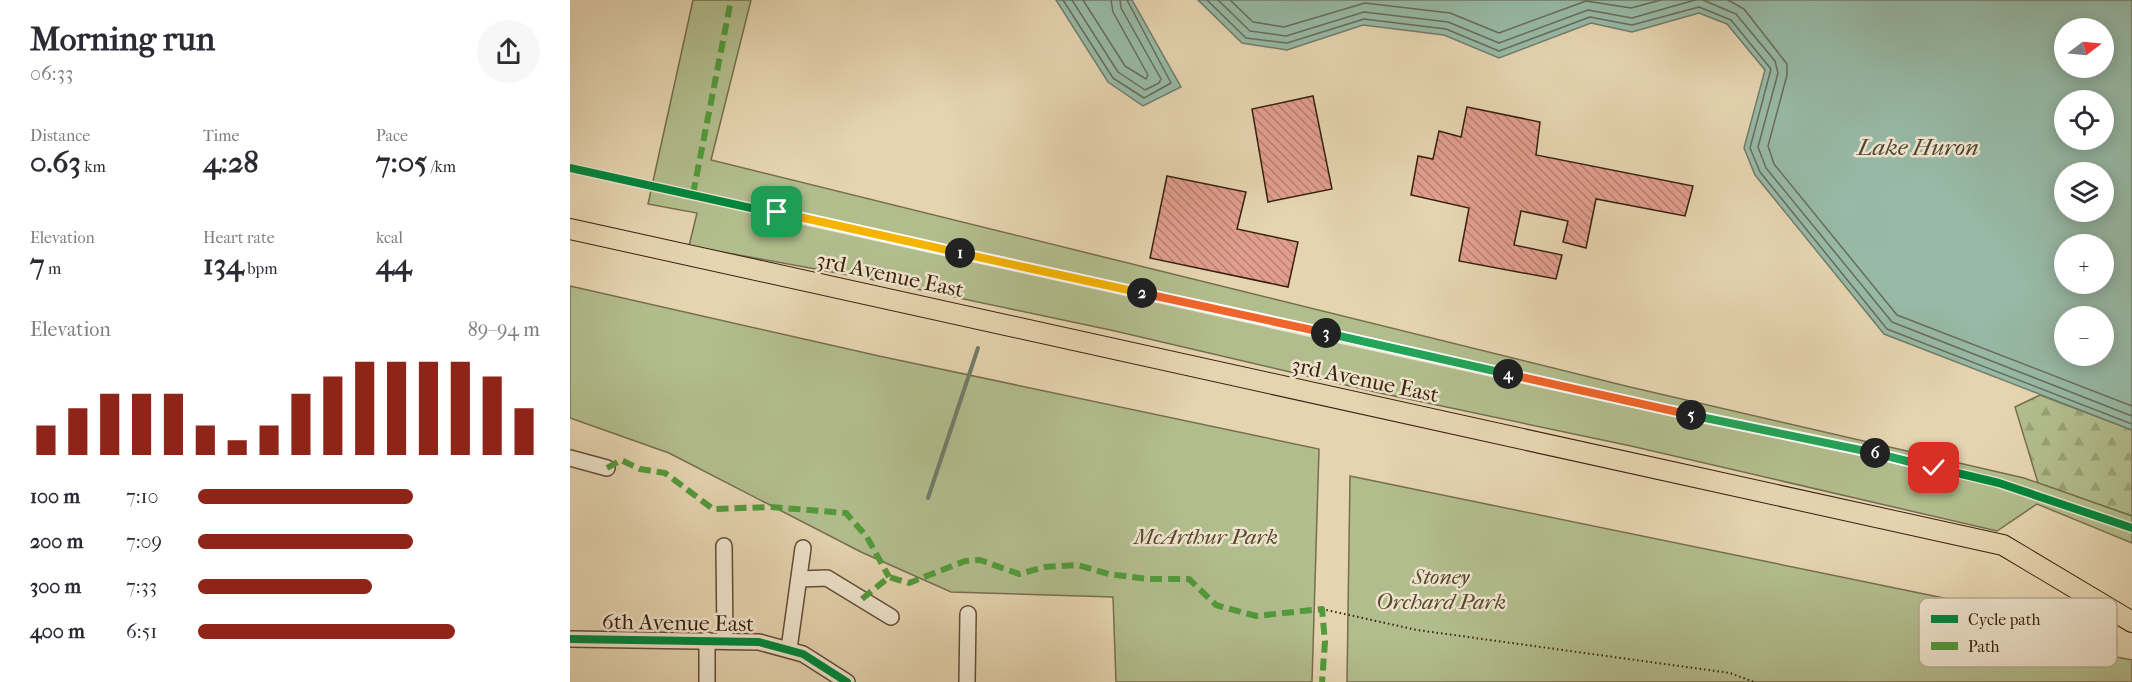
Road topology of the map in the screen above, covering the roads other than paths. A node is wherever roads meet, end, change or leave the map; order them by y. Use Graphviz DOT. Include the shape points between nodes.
graph roads {
  1 [pos="570,229"];
  2 [pos="570,458"];
  3 [pos="608,468"];
  4 [pos="724,546"];
  5 [pos="803,548"];
  6 [pos="799,579"];
  7 [pos="2092,598"];
  8 [pos="2117,613"];
  9 [pos="968,614"];
  10 [pos="891,617"];
  11 [pos="2132,622"];
  12 [pos="570,639"];
  13 [pos="706,640"];
  14 [pos="725,640"];
  15 [pos="789,648"];
  16 [pos="707,682"];
  17 [pos="847,682"];
  18 [pos="968,682"];
  1 -- 7 [label="main road, 3rd Avenue East" via="2002,544"];
  2 -- 3 [label="street"];
  4 -- 14 [label="street"];
  5 -- 6 [label="street"];
  6 -- 10 [label="street" via="827,578"];
  6 -- 15 [label="street"];
  8 -- 11 [label="main road, 3rd Avenue East"];
  9 -- 18 [label="street"];
  12 -- 13 [label="street, 6th Avenue East"];
  13 -- 14 [label="street, 6th Avenue East"];
  13 -- 16 [label="street"];
  14 -- 15 [label="street, 6th Avenue East"];
  15 -- 17 [label="street, 6th Avenue East"];
}
